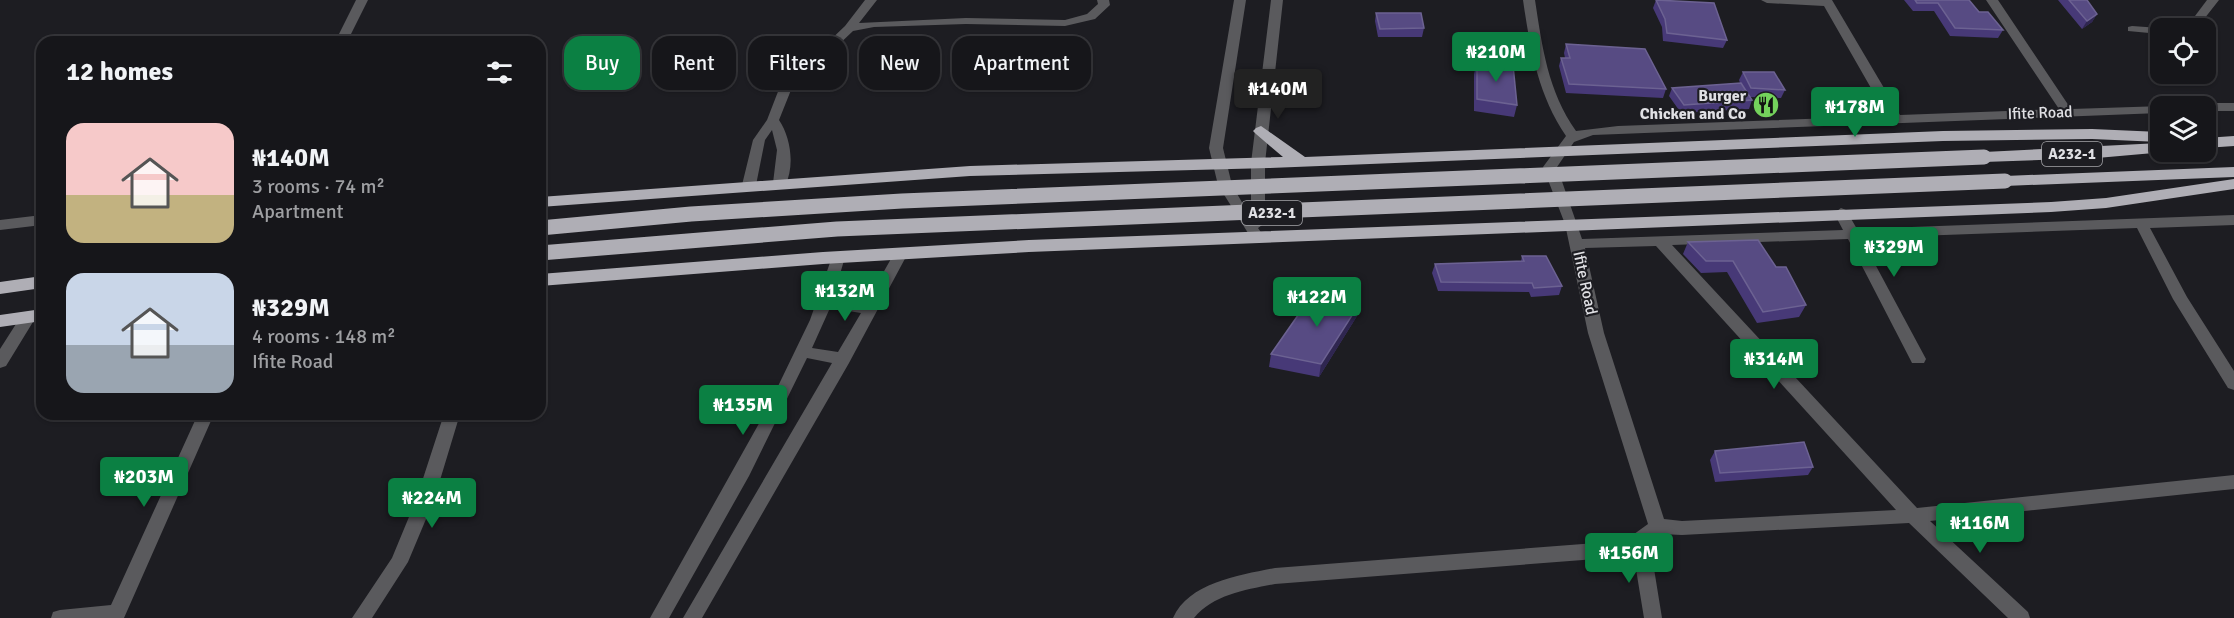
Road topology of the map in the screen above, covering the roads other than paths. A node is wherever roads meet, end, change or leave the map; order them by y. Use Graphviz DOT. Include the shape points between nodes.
graph roads {
  1 [pos="362,0"];
  2 [pos="871,0"];
  3 [pos="1103,0"];
  4 [pos="1240,0"];
  5 [pos="1277,0"];
  6 [pos="1528,0"];
  7 [pos="1767,0"];
  8 [pos="1992,0"];
  9 [pos="2213,0"];
  10 [pos="1827,2"];
  11 [pos="2199,18"];
  12 [pos="849,28"];
  13 [pos="2132,29"];
  14 [pos="2150,30"];
  15 [pos="344,36"];
  16 [pos="2234,106"];
  17 [pos="2216,107"];
  18 [pos="2150,109"];
  19 [pos="2067,112"];
  20 [pos="772,120"];
  21 [pos="1896,120"];
  22 [pos="1261,132"];
  23 [pos="1572,135"];
  24 [pos="2150,137"];
  25 [pos="2150,148"];
  26 [pos="1597,149"];
  27 [pos="1559,151"];
  28 [pos="1522,152"];
  29 [pos="1303,161"];
  30 [pos="1258,163"];
  31 [pos="1217,164"];
  32 [pos="1550,167"];
  33 [pos="2234,172"];
  34 [pos="780,183"];
  35 [pos="2234,184"];
  36 [pos="749,185"];
  37 [pos="546,202"];
  38 [pos="1840,213"];
  39 [pos="2234,220"];
  40 [pos="36,221"];
  41 [pos="2141,223"];
  42 [pos="1572,224"];
  43 [pos="0,225"];
  44 [pos="546,227"];
  45 [pos="1852,234"];
  46 [pos="1258,238"];
  47 [pos="1660,241"];
  48 [pos="1577,244"];
  49 [pos="901,253"];
  50 [pos="546,254"];
  51 [pos="838,257"];
  52 [pos="546,280"];
  53 [pos="36,283"];
  54 [pos="0,288"];
  55 [pos="825,302"];
  56 [pos="871,309"];
  57 [pos="35,316"];
  58 [pos="0,321"];
  59 [pos="803,352"];
  60 [pos="843,359"];
  61 [pos="1918,359"];
  62 [pos="0,362"];
  63 [pos="2234,384"];
  64 [pos="203,420"];
  65 [pos="450,420"];
  66 [pos="2234,482"];
  67 [pos="1913,516"];
  68 [pos="1657,526"];
  69 [pos="1641,543"];
  70 [pos="116,616"];
  71 [pos="60,618"];
  72 [pos="361,618"];
  73 [pos="659,618"];
  74 [pos="692,618"];
  75 [pos="1182,618"];
  76 [pos="1653,618"];
  77 [pos="2021,618"];
  1 -- 15 [label="street"];
  2 -- 12 [label="street"];
  3 -- 12 [label="street" via="1104,5 1091,17 1065,23 966,21"];
  4 -- 31 [label="street" via="1216,148"];
  5 -- 22 [label="street"];
  6 -- 23 [label="street" via="1553,105"];
  7 -- 10 [label="street"];
  8 -- 19 [label="street" via="2018,33 2029,57"];
  9 -- 11 [label="street"];
  10 -- 21 [label="street"];
  12 -- 20 [label="street" via="785,89"];
  13 -- 14 [label="street"];
  16 -- 17 [label="street"];
  18 -- 19 [label="street, Ifite Road"];
  19 -- 21 [label="street, Ifite Road"];
  20 -- 34 [label="street" via="781,131 784,144"];
  20 -- 36 [label="street" via="759,140"];
  21 -- 23 [label="street, Ifite Road"];
  22 -- 29 [label="highway" via="1280,149"];
  22 -- 30 [label="street"];
  23 -- 26 [label="highway"];
  23 -- 27 [label="street"];
  24 -- 26 [label="highway" via="1954,135"];
  25 -- 44 [label="highway, A232-1, bridge" via="902,201"];
  26 -- 27 [label="highway"];
  27 -- 28 [label="highway"];
  27 -- 32 [label="street"];
  28 -- 29 [label="highway"];
  28 -- 32 [label="highway"];
  29 -- 30 [label="highway"];
  30 -- 31 [label="highway"];
  30 -- 46 [label="street"];
  31 -- 34 [label="highway" via="970,171"];
  31 -- 46 [label="street" via="1229,197"];
  32 -- 42 [label="street, Ifite Road"];
  33 -- 50 [label="highway, A232-1, bridge" via="860,228"];
  34 -- 36 [label="highway"];
  35 -- 38 [label="highway" via="2106,203"];
  36 -- 37 [label="highway"];
  38 -- 42 [label="highway"];
  38 -- 45 [label="street"];
  39 -- 41 [label="street"];
  40 -- 43 [label="street"];
  41 -- 45 [label="street"];
  41 -- 63 [label="street" via="2180,298"];
  42 -- 46 [label="highway"];
  42 -- 48 [label="street, Ifite Road"];
  45 -- 47 [label="street"];
  45 -- 61 [label="street"];
  46 -- 49 [label="highway"];
  47 -- 48 [label="street"];
  47 -- 67 [label="street"];
  48 -- 68 [label="street, Ifite Road" via="1596,333"];
  49 -- 51 [label="highway"];
  49 -- 56 [label="street"];
  51 -- 52 [label="highway"];
  51 -- 55 [label="street"];
  53 -- 54 [label="highway"];
  55 -- 56 [label="street"];
  55 -- 59 [label="street"];
  56 -- 60 [label="street"];
  57 -- 58 [label="highway"];
  57 -- 62 [label="street"];
  59 -- 60 [label="street"];
  59 -- 73 [label="street" via="758,446"];
  60 -- 74 [label="street"];
  64 -- 70 [label="street"];
  65 -- 72 [label="street" via="425,500 399,562"];
  66 -- 67 [label="street"];
  67 -- 68 [label="street"];
  67 -- 77 [label="street"];
  68 -- 69 [label="street"];
  69 -- 75 [label="street" via="1609,550 1275,576 1226,586 1192,605"];
  69 -- 76 [label="street"];
  70 -- 71 [label="street"];
}
